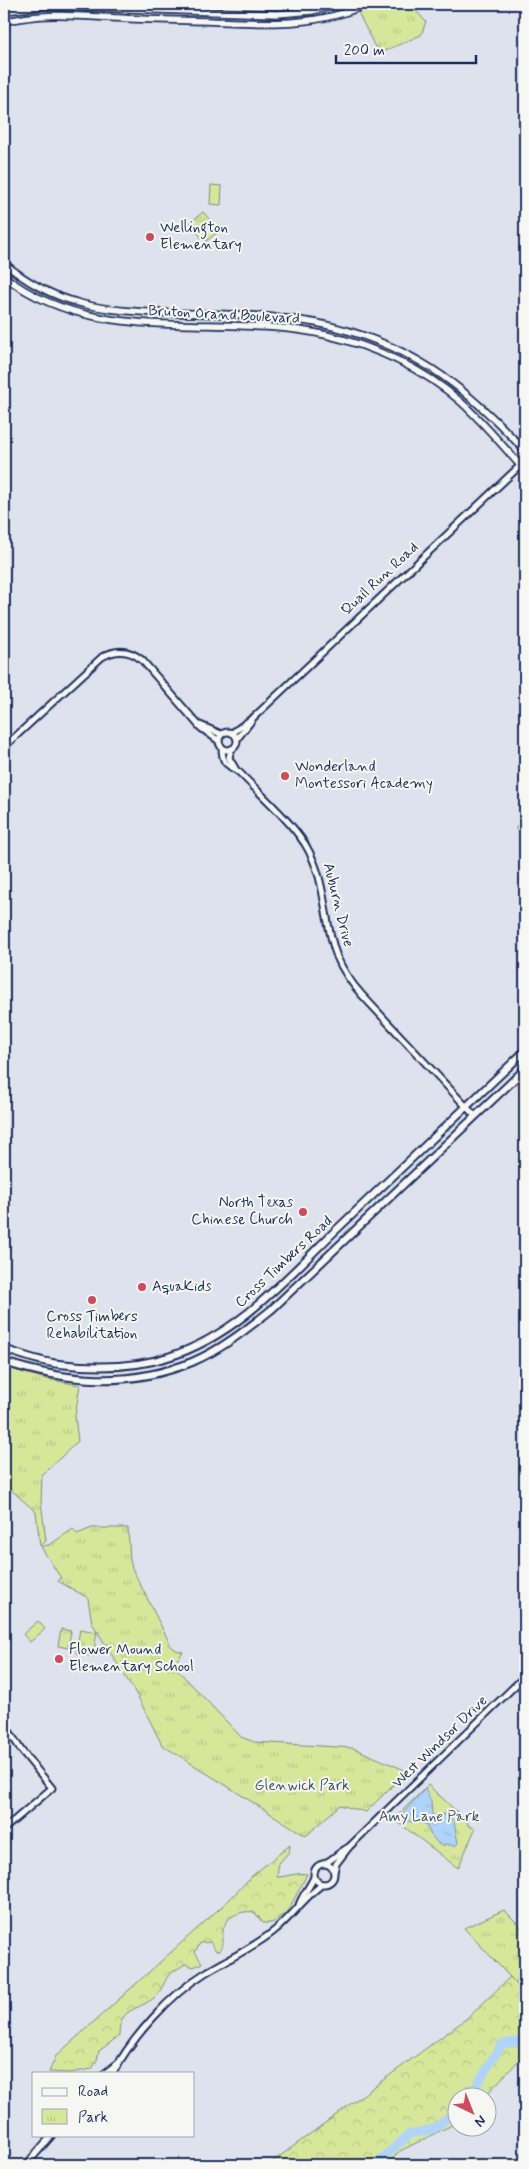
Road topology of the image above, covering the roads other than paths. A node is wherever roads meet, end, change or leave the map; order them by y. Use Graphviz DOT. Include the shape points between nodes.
graph roads {
  1 [pos="341,4"];
  2 [pos="367,4"];
  3 [pos="4,12"];
  4 [pos="4,22"];
  5 [pos="4,263"];
  6 [pos="4,276"];
  7 [pos="525,451"];
  8 [pos="523,463"];
  9 [pos="525,471"];
  10 [pos="254,717"];
  11 [pos="200,725"];
  12 [pos="232,733"];
  13 [pos="221,734"];
  14 [pos="237,739"];
  15 [pos="218,741"];
  16 [pos="4,747"];
  17 [pos="222,747"];
  18 [pos="231,749"];
  19 [pos="235,768"];
  20 [pos="525,1051"];
  21 [pos="525,1068"];
  22 [pos="466,1107"];
  23 [pos="475,1116"];
  24 [pos="4,1349"];
  25 [pos="4,1362"];
  26 [pos="525,1676"];
  27 [pos="4,1723"];
  28 [pos="4,1829"];
  29 [pos="349,1847"];
  30 [pos="325,1863"];
  31 [pos="334,1872"];
  32 [pos="314,1877"];
  33 [pos="324,1884"];
  34 [pos="299,1905"];
  35 [pos="117,2064"];
  36 [pos="106,2072"];
  37 [pos="113,2072"];
  38 [pos="51,2136"];
  39 [pos="26,2165"];
  1 -- 3 [label="main road" via="277,14 45,6"];
  2 -- 4 [label="main road" via="316,20 280,23 72,14"];
  5 -- 7 [label="main road, Bruton Orand Boulevard" via="44,291 100,309 277,318 315,323 367,337 398,349 442,374 479,403"];
  6 -- 8 [label="main road, Bruton Orand Boulevard" via="52,305 96,318 297,330 366,347 442,387"];
  8 -- 9 [label="main road, Bruton Orand Boulevard"];
  8 -- 10 [label="street, Quail Run Road"];
  10 -- 12 [label="street, Quail Run Road"];
  10 -- 14 [label="street, Quail Run Road"];
  11 -- 13 [label="street"];
  11 -- 15 [label="street"];
  11 -- 16 [label="street" via="142,660 130,652 117,651 107,654 90,668"];
  12 -- 13 [label="street"];
  12 -- 14 [label="street"];
  13 -- 15 [label="street"];
  14 -- 18 [label="street" via="236,746"];
  15 -- 17 [label="street"];
  17 -- 18 [label="street"];
  17 -- 19 [label="street, Auburn Drive" via="225,761"];
  18 -- 19 [label="street" via="229,758"];
  19 -- 22 [label="street, Auburn Drive" via="294,829 314,860 334,946 350,980"];
  20 -- 22 [label="main road, Cross Timbers Road"];
  21 -- 23 [label="main road, Cross Timbers Road"];
  22 -- 23 [label="street, Auburn Drive"];
  22 -- 24 [label="main road, Cross Timbers Road" via="260,1303 209,1339 160,1359 105,1366 58,1364"];
  23 -- 25 [label="main road, Cross Timbers Road" via="272,1309 237,1336 199,1358 157,1374 108,1379 58,1377"];
  26 -- 29 [label="street, West Windsor Drive"];
  27 -- 28 [label="street" via="52,1788"];
  29 -- 30 [label="street, West Windsor Drive"];
  29 -- 31 [label="street, West Windsor Drive"];
  30 -- 31 [label="street"];
  30 -- 32 [label="street, West Windsor Drive" via="316,1867"];
  31 -- 33 [label="street, West Windsor Drive" via="332,1880"];
  32 -- 33 [label="street" via="316,1882"];
  32 -- 34 [label="street, West Windsor Drive"];
  33 -- 34 [label="street, West Windsor Drive"];
  34 -- 35 [label="street, West Windsor Drive" via="275,1931 206,1972 174,1996 157,2012"];
  35 -- 36 [label="street, West Windsor Drive"];
  35 -- 37 [label="street, West Windsor Drive"];
  38 -- 39 [label="street"];
}
